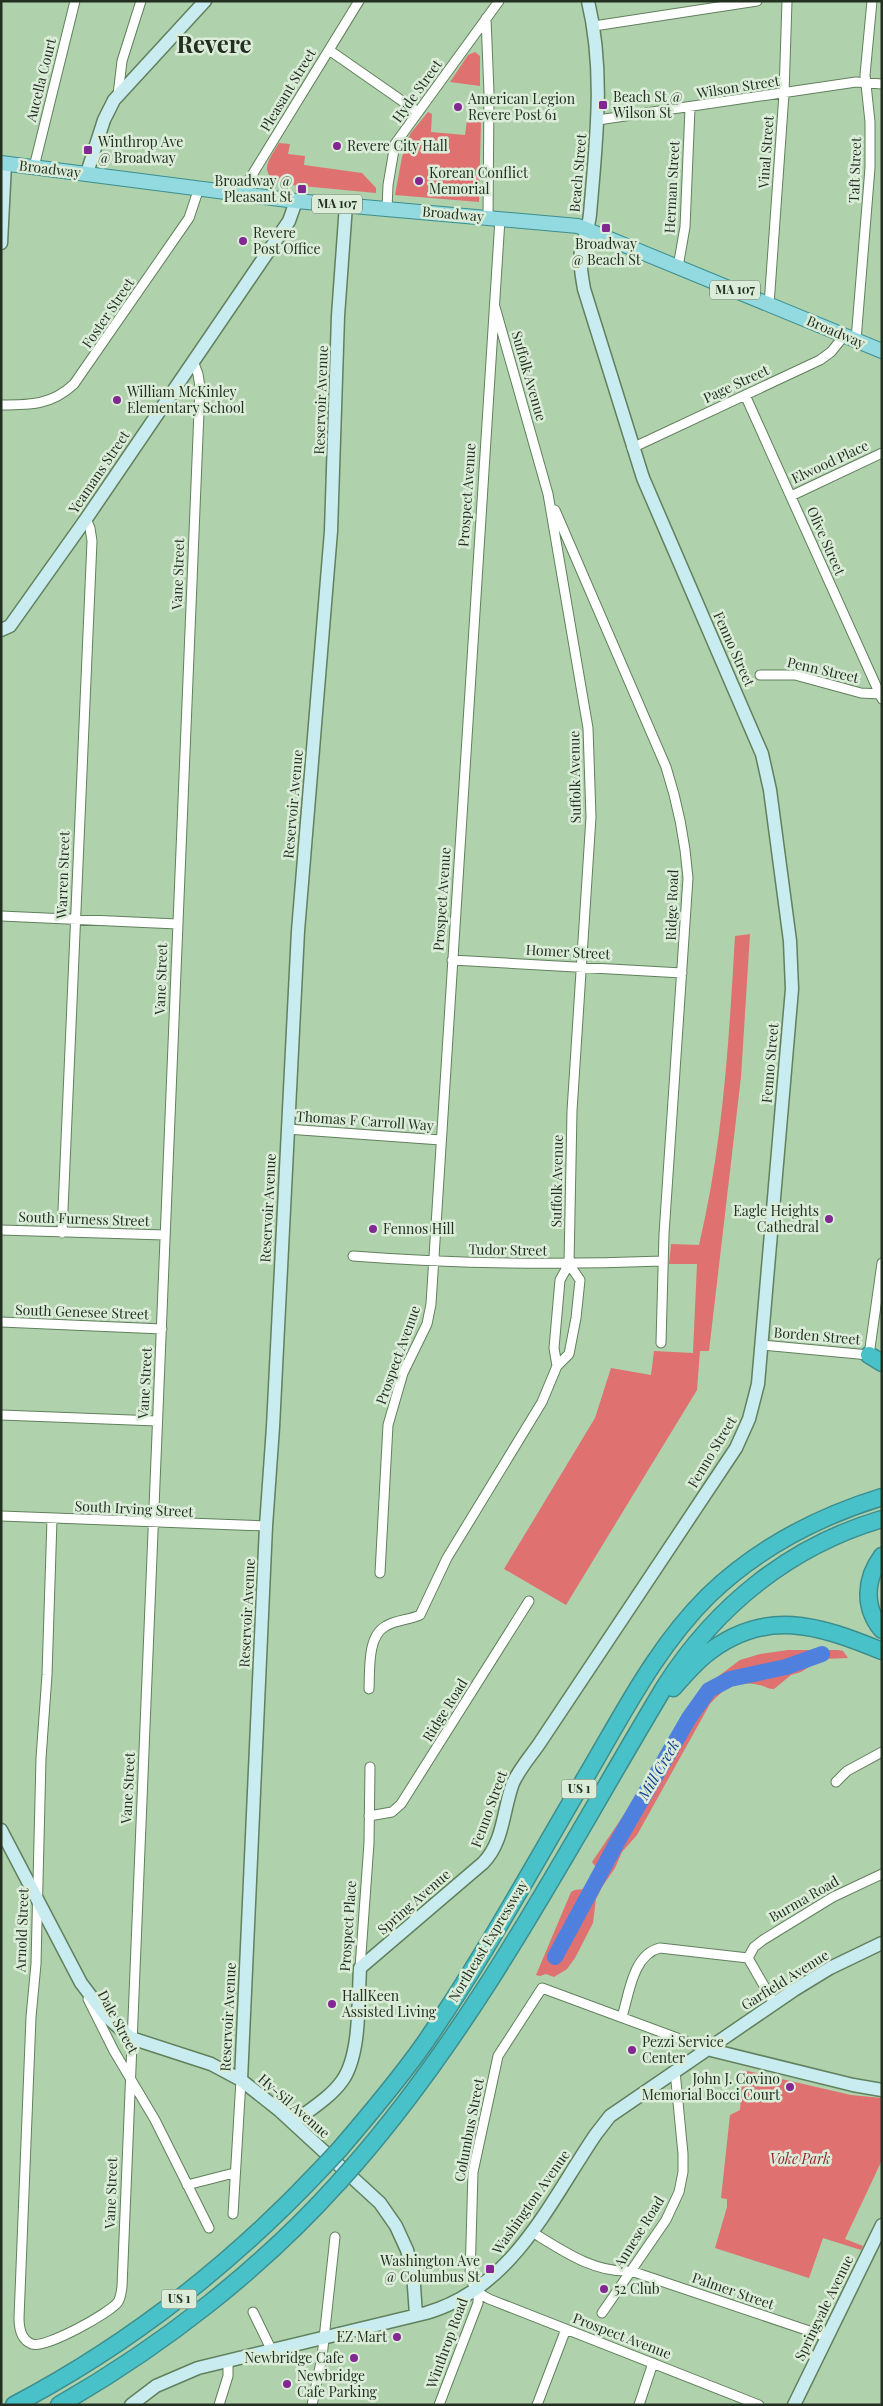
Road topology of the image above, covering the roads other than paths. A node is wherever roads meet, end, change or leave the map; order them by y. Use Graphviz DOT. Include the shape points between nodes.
graph roads {
  1 [pos="75,1"];
  2 [pos="141,1"];
  3 [pos="205,1"];
  4 [pos="359,1"];
  5 [pos="498,1"];
  6 [pos="588,1"];
  7 [pos="687,1"];
  8 [pos="757,1"];
  9 [pos="786,1"];
  10 [pos="872,1"];
  11 [pos="687,12"];
  12 [pos="486,18"];
  13 [pos="594,26"];
  14 [pos="329,50"];
  15 [pos="865,82"];
  16 [pos="882,84"];
  17 [pos="118,94"];
  18 [pos="784,94"];
  19 [pos="690,108"];
  20 [pos="418,112"];
  21 [pos="598,120"];
  22 [pos="3,163"];
  23 [pos="34,167"];
  24 [pos="87,173"];
  25 [pos="199,188"];
  26 [pos="241,193"];
  27 [pos="296,200"];
  28 [pos="346,205"];
  29 [pos="387,208"];
  30 [pos="494,218"];
  31 [pos="588,229"];
  32 [pos="1,244"];
  33 [pos="678,267"];
  34 [pos="493,300"];
  35 [pos="769,305"];
  36 [pos="850,338"];
  37 [pos="882,351"];
  38 [pos="193,361"];
  39 [pos="745,395"];
  40 [pos="1,405"];
  41 [pos="632,448"];
  42 [pos="882,453"];
  43 [pos="548,494"];
  44 [pos="791,496"];
  45 [pos="86,519"];
  46 [pos="1,630"];
  47 [pos="760,675"];
  48 [pos="881,697"];
  49 [pos="1,916"];
  50 [pos="75,919"];
  51 [pos="177,924"];
  52 [pos="452,960"];
  53 [pos="581,966"];
  54 [pos="682,973"];
  55 [pos="287,1129"];
  56 [pos="441,1140"];
  57 [pos="1,1230"];
  58 [pos="62,1232"];
  59 [pos="165,1236"];
  60 [pos="353,1256"];
  61 [pos="434,1262"];
  62 [pos="663,1262"];
  63 [pos="882,1263"];
  64 [pos="569,1264"];
  65 [pos="1,1322"];
  66 [pos="162,1329"];
  67 [pos="661,1343"];
  68 [pos="761,1344"];
  69 [pos="876,1359"];
  70 [pos="557,1366"];
  71 [pos="1,1415"];
  72 [pos="157,1421"];
  73 [pos="882,1497"];
  74 [pos="1,1516"];
  75 [pos="52,1519"];
  76 [pos="882,1519"];
  77 [pos="154,1523"];
  78 [pos="266,1526"];
  79 [pos="882,1556"];
  80 [pos="380,1573"];
  81 [pos="530,1601"];
  82 [pos="882,1630"];
  83 [pos="882,1651"];
  84 [pos="369,1689"];
  85 [pos="650,1711"];
  86 [pos="882,1752"];
  87 [pos="370,1767"];
  88 [pos="836,1782"];
  89 [pos="370,1816"];
  90 [pos="1,1830"];
  91 [pos="487,1859"];
  92 [pos="882,1874"];
  93 [pos="36,1896"];
  94 [pos="882,1943"];
  95 [pos="748,1958"];
  96 [pos="360,1968"];
  97 [pos="81,1984"];
  98 [pos="774,2003"];
  99 [pos="622,2017"];
  100 [pos="131,2038"];
  101 [pos="707,2049"];
  102 [pos="675,2071"];
  103 [pos="130,2075"];
  104 [pos="241,2080"];
  105 [pos="882,2090"];
  106 [pos="293,2123"];
  107 [pos="234,2173"];
  108 [pos="186,2185"];
  109 [pos="233,2214"];
  110 [pos="882,2225"];
  111 [pos="208,2228"];
  112 [pos="532,2232"];
  113 [pos="335,2237"];
  114 [pos="632,2271"];
  115 [pos="475,2291"];
  116 [pos="252,2312"];
  117 [pos="602,2313"];
  118 [pos="416,2316"];
  119 [pos="566,2329"];
  120 [pos="826,2337"];
  121 [pos="325,2339"];
  122 [pos="26,2340"];
  123 [pos="272,2351"];
  124 [pos="228,2360"];
  125 [pos="653,2363"];
  126 [pos="14,2405"];
  127 [pos="59,2405"];
  128 [pos="131,2405"];
  129 [pos="219,2405"];
  130 [pos="312,2405"];
  131 [pos="439,2405"];
  132 [pos="537,2405"];
  133 [pos="639,2405"];
  134 [pos="759,2405"];
  135 [pos="794,2405"];
  1 -- 23 [label="street, Aucella Court"];
  2 -- 17 [label="street" via="121,67"];
  3 -- 17 [label="street"];
  4 -- 14 [label="street, Pleasant Street"];
  5 -- 12 [label="street, Hyde Street"];
  6 -- 13 [label="street, Beach Street"];
  7 -- 11 [label="street"];
  8 -- 11 [label="street"];
  9 -- 18 [label="street, Vinal Street"];
  10 -- 15 [label="street, Taft Street"];
  11 -- 13 [label="street"];
  12 -- 20 [label="street, Hyde Street"];
  12 -- 30 [label="street, Prospect Avenue"];
  13 -- 21 [label="street, Beach Street"];
  14 -- 20 [label="street"];
  14 -- 26 [label="street, Pleasant Street"];
  15 -- 16 [label="street, Wilson Street"];
  15 -- 18 [label="street, Wilson Street"];
  15 -- 36 [label="street, Taft Street" via="870,168"];
  17 -- 24 [label="street" via="104,120"];
  18 -- 19 [label="street, Wilson Street"];
  18 -- 35 [label="street, Vinal Street"];
  19 -- 21 [label="street, Wilson Street"];
  19 -- 33 [label="street, Herman Street" via="685,228"];
  20 -- 29 [label="street, Hyde Street" via="395,144 389,170"];
  21 -- 31 [label="street, Beach Street"];
  22 -- 23 [label="main road, Broadway / MA 107"];
  22 -- 32 [label="street"];
  23 -- 24 [label="main road, Broadway / MA 107"];
  24 -- 25 [label="main road, Broadway / MA 107"];
  25 -- 26 [label="main road, Broadway / MA 107"];
  25 -- 40 [label="street, Foster Street" via="190,216 74,384 60,396 43,403"];
  26 -- 27 [label="main road, Broadway / MA 107"];
  27 -- 28 [label="main road, Broadway / MA 107"];
  27 -- 38 [label="street, Yeamans Street" via="290,219"];
  28 -- 29 [label="main road, Broadway / MA 107"];
  28 -- 55 [label="street, Reservoir Avenue" via="338,316 331,531 298,931"];
  29 -- 30 [label="main road, Broadway / MA 107"];
  30 -- 31 [label="main road, Broadway / MA 107"];
  30 -- 34 [label="street, Prospect Avenue"];
  31 -- 33 [label="main road, Broadway / MA 107"];
  31 -- 41 [label="street, Fenno Street" via="580,266 584,289"];
  33 -- 35 [label="main road, Broadway / MA 107"];
  34 -- 43 [label="street, Suffolk Avenue"];
  34 -- 52 [label="street, Prospect Avenue"];
  35 -- 36 [label="main road, Broadway / MA 107"];
  36 -- 37 [label="main road, Broadway / MA 107"];
  36 -- 39 [label="street, Page Street" via="820,360"];
  38 -- 45 [label="street, Yeamans Street"];
  38 -- 51 [label="street, Vane Street" via="200,387"];
  39 -- 41 [label="street, Page Street"];
  39 -- 44 [label="street, Olive Street"];
  41 -- 68 [label="street, Fenno Street" via="752,727 770,790 792,977"];
  42 -- 44 [label="street, Elwood Place"];
  43 -- 53 [label="street, Suffolk Avenue" via="588,728 591,817"];
  43 -- 54 [label="street, Ridge Road" via="649,724 677,802 688,878"];
  44 -- 48 [label="street, Olive Street"];
  45 -- 46 [label="street, Yeamans Street" via="10,626"];
  45 -- 50 [label="street, Warren Street" via="92,541"];
  47 -- 48 [label="street, Penn Street" via="795,675"];
  49 -- 50 [label="street"];
  50 -- 51 [label="street"];
  50 -- 58 [label="street, Warren Street"];
  51 -- 59 [label="street, Vane Street"];
  52 -- 53 [label="street, Homer Street"];
  52 -- 56 [label="street, Prospect Avenue"];
  53 -- 54 [label="street, Homer Street"];
  53 -- 64 [label="street, Suffolk Avenue" via="572,1111"];
  54 -- 62 [label="street, Ridge Road"];
  55 -- 56 [label="street, Thomas F Carroll Way"];
  55 -- 78 [label="street, Reservoir Avenue"];
  56 -- 61 [label="street, Prospect Avenue"];
  57 -- 58 [label="street, South Furness Street"];
  58 -- 59 [label="street, South Furness Street"];
  59 -- 66 [label="street, Vane Street"];
  60 -- 61 [label="street, Tudor Street"];
  61 -- 64 [label="street, Tudor Street"];
  61 -- 80 [label="street, Prospect Avenue" via="427,1324 403,1373 388,1425"];
  62 -- 64 [label="street, Tudor Street"];
  62 -- 67 [label="street, Ridge Road"];
  63 -- 69 [label="street"];
  64 -- 70 [label="street, Suffolk Avenue" via="560,1280 554,1348"];
  64 -- 70 [label="street, Suffolk Avenue" via="580,1280 576,1318 569,1354"];
  65 -- 66 [label="street, South Genesee Street"];
  66 -- 72 [label="street, Vane Street"];
  68 -- 69 [label="street, Borden Street"];
  68 -- 91 [label="street, Fenno Street" via="754,1405 740,1441 522,1767"];
  70 -- 84 [label="street, Suffolk Avenue" via="542,1402 447,1558 420,1615 378,1631 371,1657"];
  71 -- 72 [label="street"];
  72 -- 77 [label="street, Vane Street"];
  73 -- 126 [label="highway, Northeast Expressway / US 1, bridge" via="822,1519 776,1543 734,1573 684,1622 649,1672 442,2017 404,2071 340,2150 262,2229 184,2294 102,2354"];
  74 -- 75 [label="street, South Irving Street"];
  75 -- 77 [label="street, South Irving Street"];
  75 -- 93 [label="street, Arnold Street"];
  76 -- 85 [label="highway, Northeast Expressway / US 1" via="809,1549 740,1596 693,1645"];
  77 -- 78 [label="street, South Irving Street"];
  77 -- 100 [label="street, Vane Street"];
  78 -- 104 [label="street, Reservoir Avenue"];
  79 -- 82 [label="highway" via="873,1570 868,1594 870,1609"];
  81 -- 89 [label="street, Ridge Road" via="404,1801 392,1812"];
  83 -- 85 [label="highway" via="836,1632 812,1627 779,1626 753,1630 706,1654"];
  85 -- 127 [label="highway, Northeast Expressway / US 1, bridge" via="462,2024 402,2108 355,2164 274,2247 209,2303 125,2364"];
  86 -- 88 [label="street" via="847,1771"];
  87 -- 89 [label="street, Prospect Place"];
  89 -- 96 [label="street, Prospect Place"];
  90 -- 93 [label="street, Dale Street"];
  91 -- 96 [label="street, Spring Avenue"];
  92 -- 95 [label="street, Burma Road" via="832,1897 763,1940"];
  93 -- 97 [label="street, Dale Street"];
  93 -- 122 [label="street, Arnold Street" via="36,1964 18,2318"];
  94 -- 98 [label="street, Garfield Avenue" via="823,1972"];
  95 -- 98 [label="street"];
  95 -- 99 [label="street" via="660,1948 650,1952 640,1962"];
  96 -- 106 [label="street, Prospect Place" via="354,2042 348,2071 334,2090"];
  97 -- 100 [label="street, Hy-Sil Avenue" via="106,2016"];
  97 -- 103 [label="street, Dale Street" via="114,2051"];
  98 -- 101 [label="street, Garfield Avenue"];
  99 -- 101 [label="street"];
  99 -- 115 [label="street, Columbus Street" via="542,1988 497,2060 472,2179 470,2277"];
  100 -- 103 [label="street, Vane Street"];
  100 -- 104 [label="street, Hy-Sil Avenue" via="210,2064"];
  101 -- 102 [label="street, Washington Avenue"];
  101 -- 105 [label="street"];
  102 -- 112 [label="street, Washington Avenue" via="603,2124"];
  102 -- 114 [label="street, Annese Road" via="683,2154 681,2183 674,2206"];
  103 -- 108 [label="street, Dale Street"];
  103 -- 122 [label="street, Vane Street" via="120,2298 111,2308 48,2343 32,2344"];
  104 -- 106 [label="street, Hy-Sil Avenue"];
  104 -- 107 [label="street, Reservoir Avenue"];
  106 -- 118 [label="street, Hy-Sil Avenue" via="373,2196 394,2221 410,2259"];
  107 -- 108 [label="street"];
  107 -- 109 [label="street, Reservoir Avenue"];
  108 -- 111 [label="street, Dale Street"];
  110 -- 120 [label="street, Springvale Avenue"];
  112 -- 114 [label="street, Palmer Street" via="578,2260 617,2272"];
  112 -- 115 [label="street, Washington Avenue" via="506,2265"];
  113 -- 121 [label="street"];
  114 -- 117 [label="street, Annese Road"];
  114 -- 120 [label="street, Palmer Street"];
  115 -- 118 [label="street, Washington Avenue"];
  115 -- 119 [label="street, Prospect Avenue"];
  115 -- 131 [label="street, Winthrop Road" via="478,2306"];
  116 -- 123 [label="street"];
  118 -- 121 [label="street, Washington Avenue"];
  119 -- 125 [label="street, Prospect Avenue"];
  119 -- 132 [label="street"];
  120 -- 135 [label="street, Springvale Avenue"];
  121 -- 123 [label="street, Washington Avenue"];
  121 -- 130 [label="street"];
  123 -- 124 [label="street, Washington Avenue"];
  124 -- 128 [label="street, Washington Avenue" via="169,2380"];
  124 -- 129 [label="street" via="228,2376"];
  125 -- 133 [label="street"];
  125 -- 134 [label="street, Prospect Avenue"];
}
